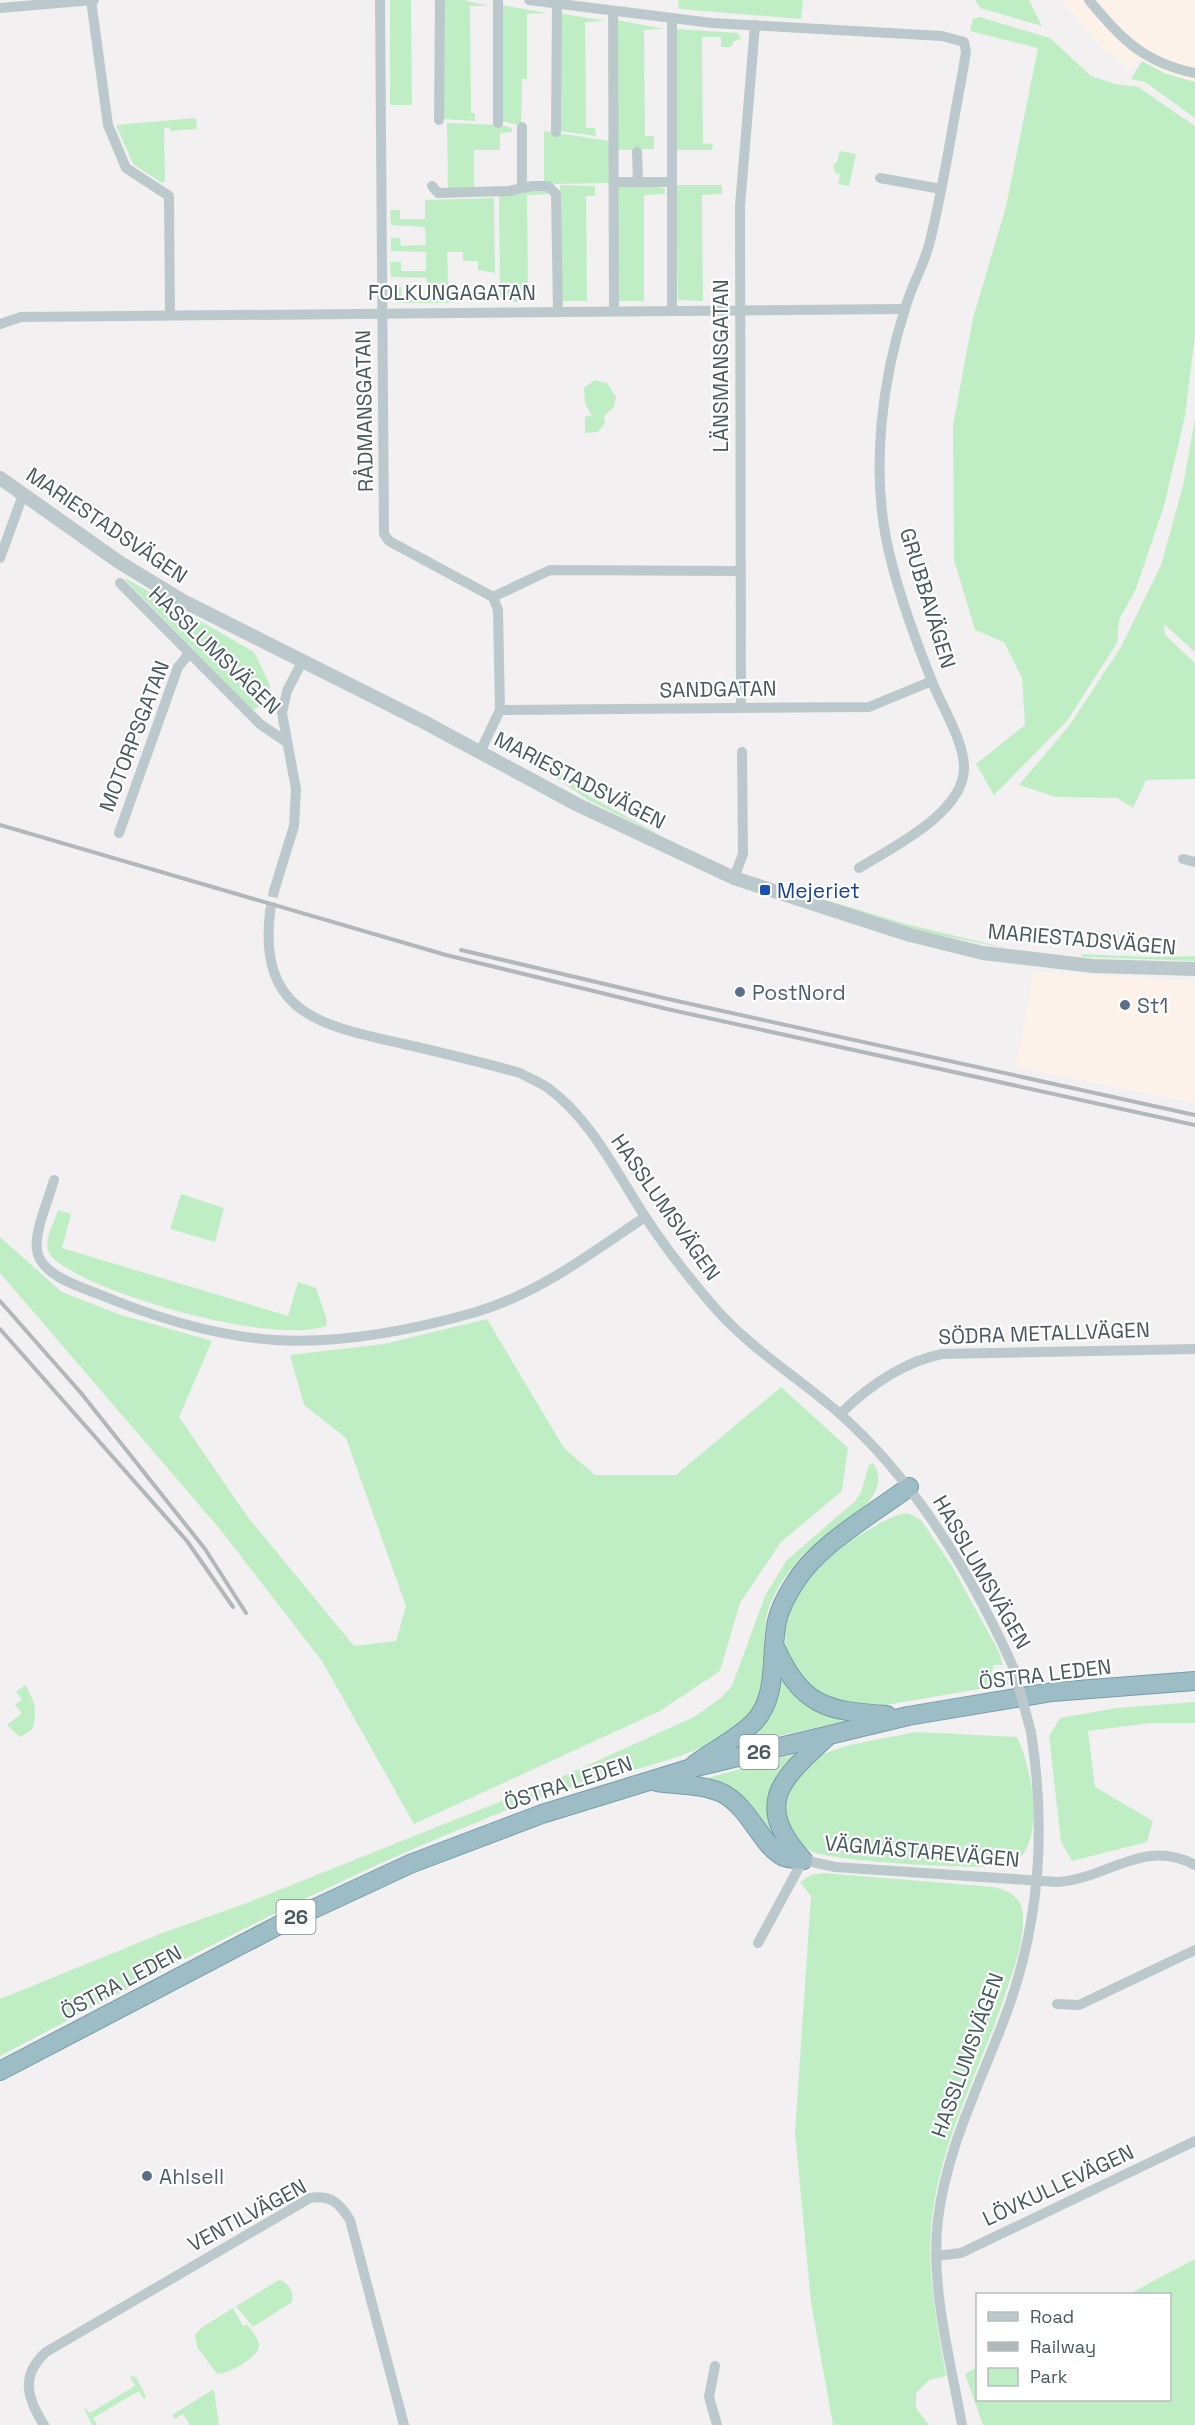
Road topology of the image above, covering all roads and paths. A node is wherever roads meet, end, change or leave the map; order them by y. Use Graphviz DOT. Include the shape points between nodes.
graph roads {
  1 [pos="92,0"];
  2 [pos="380,0"];
  3 [pos="440,0"];
  4 [pos="498,0"];
  5 [pos="530,0"];
  6 [pos="1089,0"];
  7 [pos="557,4"];
  8 [pos="0,8"];
  9 [pos="613,12"];
  10 [pos="672,19"];
  11 [pos="755,25"];
  12 [pos="1195,73"];
  13 [pos="439,120"];
  14 [pos="498,123"];
  15 [pos="522,127"];
  16 [pos="556,132"];
  17 [pos="637,152"];
  18 [pos="880,178"];
  19 [pos="614,182"];
  20 [pos="638,182"];
  21 [pos="672,182"];
  22 [pos="432,186"];
  23 [pos="522,188"];
  24 [pos="941,189"];
  25 [pos="905,309"];
  26 [pos="739,310"];
  27 [pos="558,311"];
  28 [pos="614,311"];
  29 [pos="672,311"];
  30 [pos="382,312"];
  31 [pos="170,315"];
  32 [pos="0,324"];
  33 [pos="0,478"];
  34 [pos="22,495"];
  35 [pos="0,558"];
  36 [pos="740,571"];
  37 [pos="120,584"];
  38 [pos="493,597"];
  39 [pos="188,654"];
  40 [pos="302,662"];
  41 [pos="932,681"];
  42 [pos="741,708"];
  43 [pos="500,710"];
  44 [pos="285,741"];
  45 [pos="480,752"];
  46 [pos="742,752"];
  47 [pos="119,833"];
  48 [pos="1183,859"];
  49 [pos="1195,862"];
  50 [pos="860,868"];
  51 [pos="734,878"];
  52 [pos="274,891"];
  53 [pos="270,912"];
  54 [pos="1195,969"];
  55 [pos="54,1180"];
  56 [pos="645,1217"];
  57 [pos="1195,1349"];
  58 [pos="840,1414"];
  59 [pos="909,1487"];
  60 [pos="774,1645"];
  61 [pos="1195,1681"];
  62 [pos="908,1716"];
  63 [pos="830,1734"];
  64 [pos="688,1769"];
  65 [pos="649,1780"];
  66 [pos="803,1860"];
  67 [pos="1195,1865"];
  68 [pos="1038,1880"];
  69 [pos="758,1943"];
  70 [pos="1195,1950"];
  71 [pos="1057,2004"];
  72 [pos="0,2071"];
  73 [pos="1195,2141"];
  74 [pos="936,2256"];
  75 [pos="715,2366"];
  76 [pos="44,2425"];
  77 [pos="404,2425"];
  78 [pos="717,2425"];
  79 [pos="962,2425"];
  1 -- 8 [label="street"];
  1 -- 31 [label="street" via="108,125 126,168 169,196"];
  2 -- 30 [label="street, RÅDMANSGATAN"];
  3 -- 13 [label="street"];
  4 -- 14 [label="street"];
  5 -- 7 [label="street"];
  6 -- 12 [label="street" via="1120,38 1159,62"];
  7 -- 9 [label="street"];
  7 -- 16 [label="street"];
  9 -- 10 [label="street"];
  9 -- 19 [label="street"];
  10 -- 11 [label="street"];
  10 -- 21 [label="street"];
  11 -- 24 [label="street, GRUBBAVÄGEN" via="942,36 964,42 964,62"];
  11 -- 26 [label="street, LÄNSMANSGATAN" via="742,168"];
  15 -- 23 [label="street"];
  17 -- 20 [label="street"];
  18 -- 24 [label="street"];
  19 -- 20 [label="street"];
  19 -- 28 [label="street"];
  20 -- 21 [label="street"];
  21 -- 29 [label="street"];
  22 -- 23 [label="street" via="438,193"];
  23 -- 27 [label="street" via="548,186 556,194"];
  24 -- 25 [label="street, GRUBBAVÄGEN" via="929,246"];
  25 -- 26 [label="street, FOLKUNGAGATAN"];
  25 -- 41 [label="street, GRUBBAVÄGEN" via="884,405 880,478 886,537"];
  26 -- 29 [label="street, FOLKUNGAGATAN"];
  26 -- 36 [label="street, LÄNSMANSGATAN"];
  27 -- 28 [label="street, FOLKUNGAGATAN"];
  27 -- 30 [label="street, FOLKUNGAGATAN"];
  28 -- 29 [label="street, FOLKUNGAGATAN"];
  30 -- 31 [label="street, FOLKUNGAGATAN"];
  30 -- 38 [label="street, RÅDMANSGATAN" via="385,537"];
  31 -- 32 [label="street, FOLKUNGAGATAN" via="21,317"];
  33 -- 34 [label="street, MARIESTADSVÄGEN"];
  34 -- 35 [label="street"];
  34 -- 40 [label="street, MARIESTADSVÄGEN" via="135,573"];
  36 -- 38 [label="street" via="550,570"];
  36 -- 42 [label="street, LÄNSMANSGATAN"];
  37 -- 39 [label="street, HASSLUMSVÄGEN"];
  38 -- 43 [label="street" via="498,610"];
  39 -- 44 [label="street, HASSLUMSVÄGEN" via="260,724"];
  39 -- 47 [label="street, MOTORPSGATAN" via="178,667"];
  40 -- 44 [label="street, HASSLUMSVÄGEN" via="287,691 282,713"];
  40 -- 45 [label="street, MARIESTADSVÄGEN"];
  41 -- 42 [label="street, SANDGATAN" via="869,707"];
  41 -- 50 [label="street, GRUBBAVÄGEN" via="962,751 962,784 950,804 919,831"];
  42 -- 43 [label="street, SANDGATAN"];
  43 -- 45 [label="street"];
  44 -- 52 [label="street, HASSLUMSVÄGEN" via="296,789 294,826"];
  45 -- 51 [label="street, MARIESTADSVÄGEN" via="588,809"];
  46 -- 51 [label="street" via="743,854"];
  48 -- 49 [label="street"];
  51 -- 54 [label="street, MARIESTADSVÄGEN" via="910,935 983,953 1113,967"];
  53 -- 56 [label="street, HASSLUMSVÄGEN" via="269,956 279,984 299,1009 331,1026 520,1073 548,1088 578,1116"];
  55 -- 56 [label="street" via="36,1250 48,1269 75,1285 130,1307 203,1329 276,1340 380,1334 478,1311 539,1287"];
  56 -- 58 [label="street, HASSLUMSVÄGEN" via="723,1318"];
  57 -- 58 [label="street, SÖDRA METALLVÄGEN" via="942,1354 887,1375"];
  58 -- 59 [label="street, HASSLUMSVÄGEN"];
  59 -- 60 [label="highway" via="817,1556 795,1582 784,1603"];
  59 -- 68 [label="street, HASSLUMSVÄGEN, bridge" via="935,1513 1014,1669 1031,1732 1041,1811"];
  60 -- 62 [label="highway" via="787,1673 810,1698 832,1708"];
  60 -- 64 [label="highway" via="770,1689 755,1721"];
  61 -- 62 [label="highway, ÖSTRA LEDEN / 26" via="1052,1692"];
  62 -- 63 [label="highway, ÖSTRA LEDEN / 26"];
  63 -- 64 [label="highway, ÖSTRA LEDEN / 26"];
  63 -- 66 [label="highway" via="791,1770 778,1793 778,1820 783,1834"];
  64 -- 65 [label="highway, ÖSTRA LEDEN / 26"];
  65 -- 66 [label="highway" via="700,1786 722,1794 744,1808 774,1849 784,1857"];
  65 -- 72 [label="highway, ÖSTRA LEDEN / 26" via="509,1825 410,1864 281,1924"];
  66 -- 68 [label="street, VÄGMÄSTAREVÄGEN" via="836,1867"];
  66 -- 69 [label="street"];
  67 -- 68 [label="street, VÄGMÄSTAREVÄGEN" via="1161,1854 1141,1856 1083,1878"];
  68 -- 74 [label="street, HASSLUMSVÄGEN" via="1006,2015 951,2159 938,2219"];
  70 -- 71 [label="street" via="1079,2005"];
  73 -- 74 [label="street, LÖVKULLEVÄGEN" via="961,2253"];
  74 -- 79 [label="street, HASSLUMSVÄGEN"];
  75 -- 78 [label="street" via="710,2397"];
  76 -- 77 [label="street, VENTILVÄGEN" via="33,2408 28,2384 36,2361 46,2352 310,2198 324,2196 342,2207 350,2220"];
}
